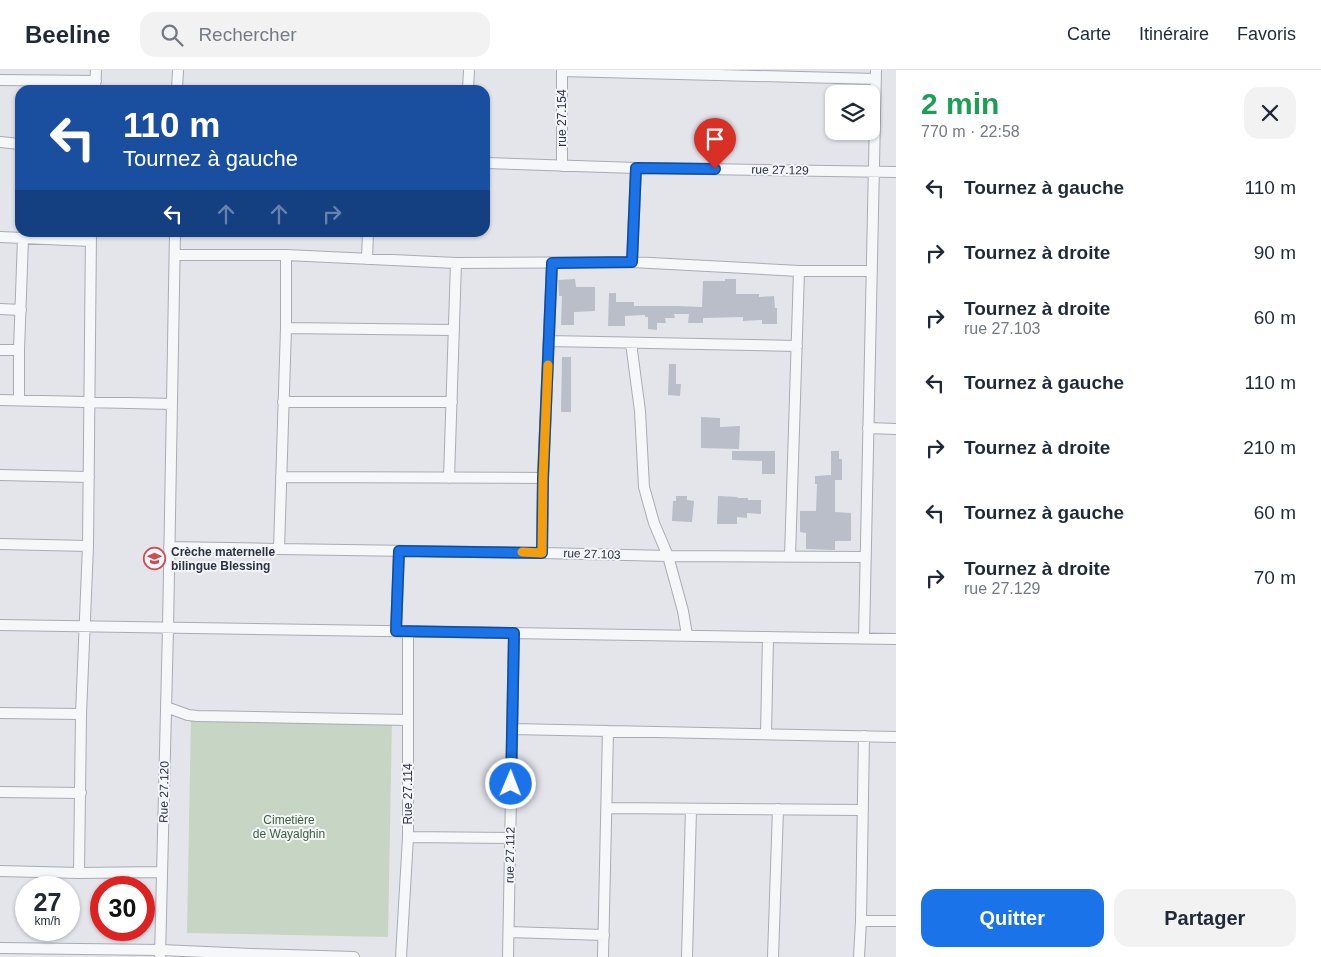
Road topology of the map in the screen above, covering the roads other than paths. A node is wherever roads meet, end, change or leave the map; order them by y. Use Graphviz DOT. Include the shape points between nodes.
graph roads {
  1 [pos="96,70"];
  2 [pos="178,70"];
  3 [pos="469,70"];
  4 [pos="562,70"];
  5 [pos="876,75"];
  6 [pos="0,80"];
  7 [pos="80,85"];
  8 [pos="96,85"];
  9 [pos="177,85"];
  10 [pos="468,85"];
  11 [pos="0,142"];
  12 [pos="15,144"];
  13 [pos="490,162"];
  14 [pos="562,166"];
  15 [pos="636,168"];
  16 [pos="874,171"];
  17 [pos="896,172"];
  18 [pos="0,237"];
  19 [pos="91,237"];
  20 [pos="175,237"];
  21 [pos="368,237"];
  22 [pos="23,238"];
  23 [pos="175,255"];
  24 [pos="286,255"];
  25 [pos="367,259"];
  26 [pos="632,262"];
  27 [pos="456,263"];
  28 [pos="552,263"];
  29 [pos="799,271"];
  30 [pos="872,272"];
  31 [pos="0,310"];
  32 [pos="21,310"];
  33 [pos="286,328"];
  34 [pos="454,330"];
  35 [pos="549,341"];
  36 [pos="631,343"];
  37 [pos="797,346"];
  38 [pos="0,350"];
  39 [pos="19,350"];
  40 [pos="0,400"];
  41 [pos="19,400"];
  42 [pos="90,402"];
  43 [pos="283,402"];
  44 [pos="452,402"];
  45 [pos="172,404"];
  46 [pos="868,428"];
  47 [pos="896,429"];
  48 [pos="0,475"];
  49 [pos="89,477"];
  50 [pos="281,477"];
  51 [pos="449,478"];
  52 [pos="543,478"];
  53 [pos="0,544"];
  54 [pos="88,546"];
  55 [pos="169,547"];
  56 [pos="279,549"];
  57 [pos="399,551"];
  58 [pos="542,553"];
  59 [pos="668,556"];
  60 [pos="790,556"];
  61 [pos="865,557"];
  62 [pos="0,625"];
  63 [pos="85,627"];
  64 [pos="168,628"];
  65 [pos="396,631"];
  66 [pos="408,632"];
  67 [pos="514,633"];
  68 [pos="687,635"];
  69 [pos="768,637"];
  70 [pos="864,638"];
  71 [pos="896,639"];
  72 [pos="166,707"];
  73 [pos="0,713"];
  74 [pos="81,714"];
  75 [pos="408,720"];
  76 [pos="512,729"];
  77 [pos="608,731"];
  78 [pos="766,734"];
  79 [pos="864,736"];
  80 [pos="896,737"];
  81 [pos="0,792"];
  82 [pos="81,793"];
  83 [pos="607,808"];
  84 [pos="691,809"];
  85 [pos="778,809"];
  86 [pos="862,810"];
  87 [pos="408,837"];
  88 [pos="510,838"];
  89 [pos="0,871"];
  90 [pos="162,872"];
  91 [pos="80,873"];
  92 [pos="861,921"];
  93 [pos="896,921"];
  94 [pos="509,932"];
  95 [pos="604,935"];
  96 [pos="0,948"];
  97 [pos="160,954"];
  98 [pos="251,956"];
  99 [pos="327,957"];
  100 [pos="354,957"];
  101 [pos="402,957"];
  102 [pos="508,957"];
  103 [pos="603,957"];
  104 [pos="688,957"];
  105 [pos="774,957"];
  106 [pos="859,957"];
  1 -- 8 [label="street"];
  2 -- 9 [label="street"];
  3 -- 10 [label="street"];
  4 -- 5 [label="street"];
  4 -- 14 [label="street, rue 27.154"];
  5 -- 16 [label="street"];
  6 -- 7 [label="street"];
  11 -- 12 [label="street"];
  13 -- 14 [label="street, rue 27.129"];
  14 -- 15 [label="street, rue 27.129"];
  15 -- 16 [label="street, rue 27.129"];
  15 -- 26 [label="street"];
  16 -- 17 [label="street, rue 27.129"];
  16 -- 30 [label="street"];
  18 -- 22 [label="street"];
  19 -- 22 [label="street"];
  19 -- 42 [label="street"];
  20 -- 23 [label="street, Rue 27.120"];
  21 -- 25 [label="street"];
  22 -- 32 [label="street"];
  23 -- 24 [label="street"];
  23 -- 45 [label="street, Rue 27.120"];
  24 -- 25 [label="street"];
  24 -- 33 [label="street"];
  25 -- 27 [label="street"];
  26 -- 28 [label="street"];
  26 -- 29 [label="street"];
  27 -- 28 [label="street"];
  27 -- 34 [label="street"];
  28 -- 35 [label="street"];
  29 -- 30 [label="street"];
  29 -- 37 [label="street"];
  30 -- 46 [label="street"];
  31 -- 32 [label="street"];
  32 -- 39 [label="street"];
  33 -- 34 [label="street"];
  33 -- 43 [label="street"];
  34 -- 44 [label="street"];
  35 -- 36 [label="street"];
  35 -- 52 [label="street"];
  36 -- 37 [label="street"];
  36 -- 59 [label="street" via="640,411 644,486"];
  37 -- 60 [label="street"];
  38 -- 39 [label="street"];
  39 -- 41 [label="street"];
  40 -- 41 [label="street"];
  41 -- 42 [label="street"];
  42 -- 45 [label="street"];
  42 -- 49 [label="street"];
  43 -- 44 [label="street"];
  43 -- 50 [label="street"];
  44 -- 51 [label="street"];
  45 -- 55 [label="street, Rue 27.120"];
  46 -- 47 [label="street"];
  46 -- 61 [label="street"];
  48 -- 49 [label="street"];
  49 -- 54 [label="street"];
  50 -- 51 [label="street"];
  50 -- 56 [label="street"];
  51 -- 52 [label="street"];
  52 -- 58 [label="street"];
  53 -- 54 [label="street"];
  54 -- 63 [label="street"];
  55 -- 56 [label="street, rue 27.103"];
  55 -- 64 [label="street, Rue 27.120"];
  56 -- 57 [label="street, rue 27.103"];
  57 -- 58 [label="street, rue 27.103"];
  57 -- 65 [label="street"];
  58 -- 59 [label="street, rue 27.103"];
  59 -- 60 [label="street, rue 27.103"];
  59 -- 68 [label="street"];
  60 -- 61 [label="street, rue 27.103"];
  61 -- 70 [label="street"];
  62 -- 63 [label="street"];
  63 -- 64 [label="street"];
  63 -- 74 [label="street"];
  64 -- 65 [label="street"];
  64 -- 72 [label="street, Rue 27.120"];
  65 -- 66 [label="street"];
  66 -- 67 [label="street"];
  66 -- 75 [label="street, Rue 27.114"];
  67 -- 68 [label="street"];
  67 -- 76 [label="street, rue 27.112"];
  68 -- 69 [label="street"];
  69 -- 70 [label="street"];
  69 -- 78 [label="street"];
  70 -- 71 [label="street"];
  72 -- 75 [label="street" via="197,716"];
  72 -- 90 [label="street, Rue 27.120"];
  73 -- 74 [label="street"];
  74 -- 82 [label="street"];
  75 -- 87 [label="street, Rue 27.114"];
  76 -- 77 [label="street"];
  76 -- 88 [label="street, rue 27.112"];
  77 -- 78 [label="street"];
  77 -- 83 [label="street"];
  78 -- 79 [label="street"];
  79 -- 80 [label="street"];
  79 -- 86 [label="street"];
  81 -- 82 [label="street"];
  82 -- 91 [label="street"];
  83 -- 84 [label="street"];
  83 -- 95 [label="street"];
  84 -- 85 [label="street"];
  84 -- 104 [label="street"];
  85 -- 86 [label="street"];
  85 -- 105 [label="street"];
  86 -- 92 [label="street"];
  87 -- 88 [label="street"];
  87 -- 101 [label="street, Rue 27.114"];
  88 -- 94 [label="street, rue 27.112"];
  89 -- 91 [label="street"];
  90 -- 91 [label="street"];
  90 -- 97 [label="street, Rue 27.120"];
  92 -- 93 [label="street"];
  92 -- 106 [label="street"];
  94 -- 95 [label="street"];
  94 -- 102 [label="street, rue 27.112"];
  95 -- 103 [label="street"];
  96 -- 97 [label="street"];
  97 -- 98 [label="street"];
  98 -- 99 [label="street"];
  99 -- 100 [label="street"];
}
